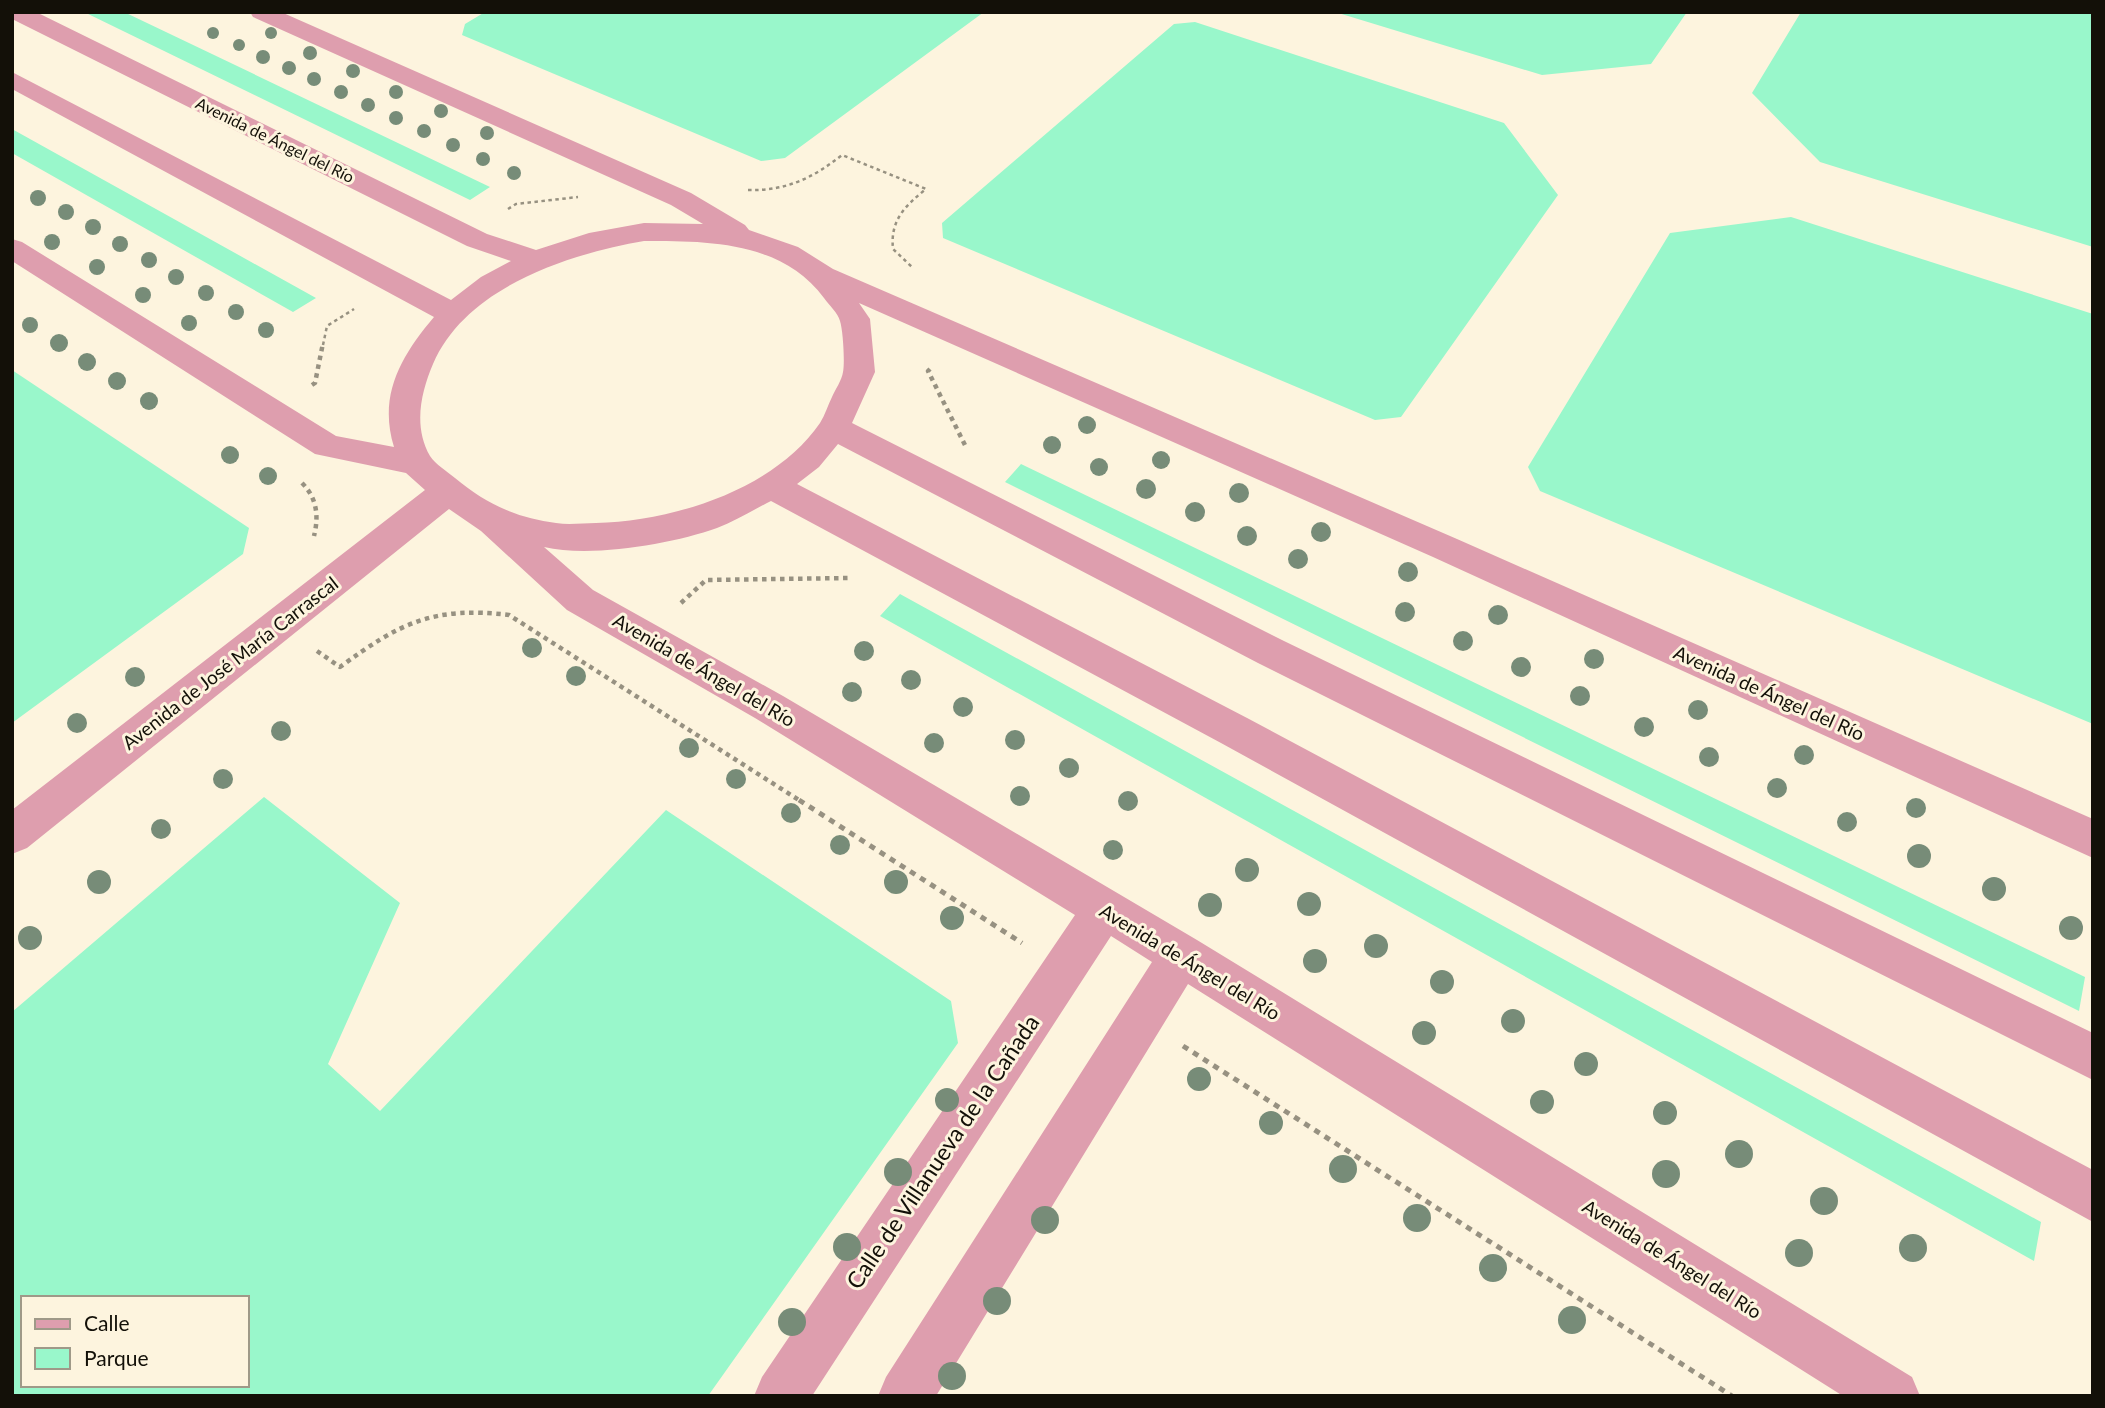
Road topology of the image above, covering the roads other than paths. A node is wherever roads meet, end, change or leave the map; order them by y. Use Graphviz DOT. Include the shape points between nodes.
graph roads {
  1 [pos="17,12"];
  2 [pos="261,12"];
  3 [pos="12,79"];
  4 [pos="749,239"];
  5 [pos="13,249"];
  6 [pos="536,260"];
  7 [pos="823,276"];
  8 [pos="453,314"];
  9 [pos="834,428"];
  10 [pos="416,463"];
  11 [pos="771,486"];
  12 [pos="448,491"];
  13 [pos="493,522"];
  14 [pos="12,835"];
  15 [pos="2093,839"];
  16 [pos="1104,909"];
  17 [pos="1181,955"];
  18 [pos="2093,1057"];
  19 [pos="2093,1197"];
  20 [pos="781,1396"];
  21 [pos="905,1396"];
  22 [pos="1893,1396"];
  1 -- 6 [label="street, Avenida de Ángel del Río" via="477,240"];
  2 -- 4 [label="street" via="681,199"];
  3 -- 8 [label="street"];
  4 -- 6 [label="street" via="698,232 644,232 589,242"];
  4 -- 7 [label="street" via="788,253"];
  5 -- 10 [label="street" via="327,446"];
  6 -- 8 [label="street" via="491,284"];
  7 -- 9 [label="street" via="855,319 859,372"];
  7 -- 15 [label="street, Avenida de Ángel del Río"];
  8 -- 10 [label="street" via="424,349 407,387 404,426"];
  9 -- 11 [label="street" via="807,459"];
  9 -- 18 [label="street" via="1271,652"];
  10 -- 12 [label="street"];
  11 -- 13 [label="street" via="706,518 632,535 558,537"];
  11 -- 19 [label="street" via="1247,737"];
  12 -- 13 [label="street"];
  12 -- 14 [label="street, Avenida de José María Carrascal"];
  13 -- 16 [label="street, Avenida de Ángel del Río" via="580,600 769,707"];
  16 -- 17 [label="street, Avenida de Ángel del Río"];
  16 -- 20 [label="street, Calle de Villanueva de la Cañada"];
  17 -- 21 [label="street"];
  17 -- 22 [label="street, Avenida de Ángel del Río"];
}
